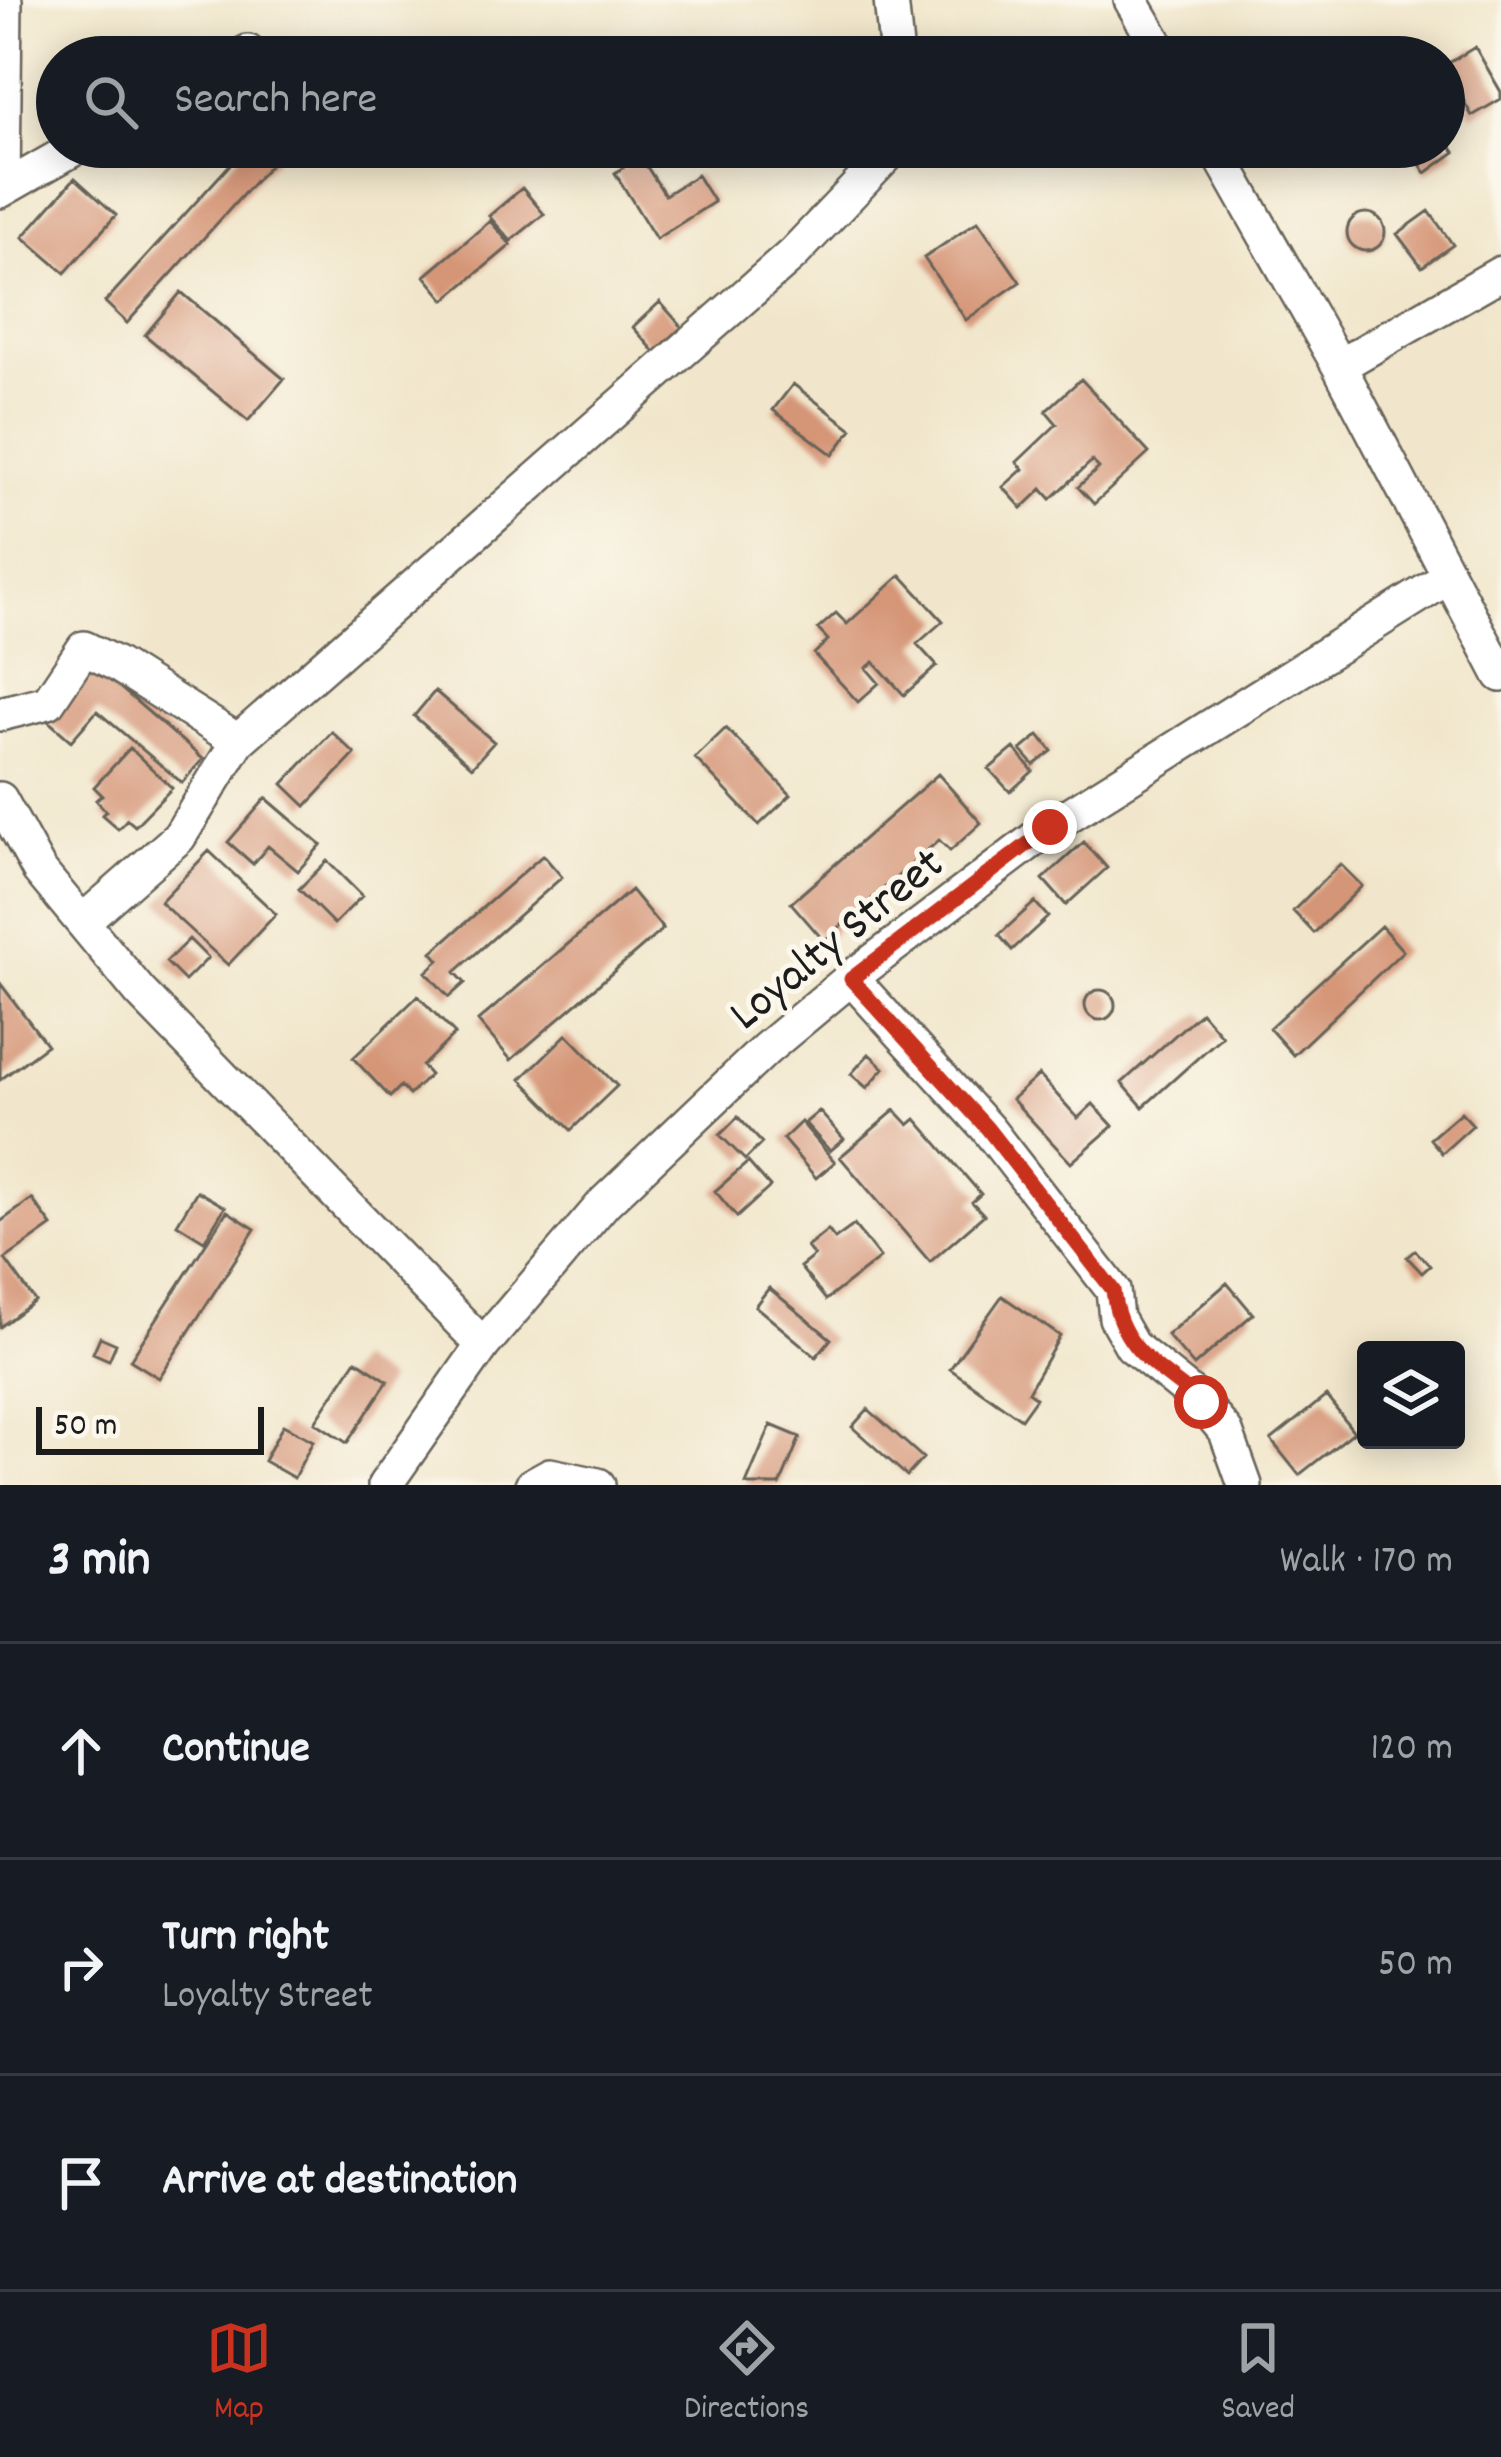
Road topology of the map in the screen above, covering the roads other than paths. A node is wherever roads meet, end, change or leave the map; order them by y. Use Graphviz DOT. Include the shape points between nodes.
graph roads {
  1 [pos="5,0"];
  2 [pos="891,0"];
  3 [pos="1131,0"];
  4 [pos="895,36"];
  5 [pos="1152,36"];
  6 [pos="39,168"];
  7 [pos="875,168"];
  8 [pos="1227,168"];
  9 [pos="2,189"];
  10 [pos="1501,273"];
  11 [pos="1339,366"];
  12 [pos="1447,578"];
  13 [pos="1501,675"];
  14 [pos="0,714"];
  15 [pos="238,741"];
  16 [pos="0,799"];
  17 [pos="82,922"];
  18 [pos="851,979"];
  19 [pos="482,1345"];
  20 [pos="386,1485"];
  21 [pos="532,1485"];
  22 [pos="598,1485"];
  23 [pos="1245,1485"];
  1 -- 9 [label="street"];
  2 -- 4 [label="street"];
  3 -- 5 [label="street"];
  6 -- 9 [label="street"];
  7 -- 15 [label="street" via="793,254"];
  8 -- 11 [label="street"];
  10 -- 11 [label="street"];
  11 -- 12 [label="street"];
  12 -- 13 [label="street"];
  12 -- 18 [label="street, Loyalty Street" via="1050,827"];
  14 -- 15 [label="street" via="48,703 84,649"];
  15 -- 17 [label="street" via="178,837"];
  16 -- 17 [label="street" via="39,870"];
  17 -- 19 [label="street"];
  18 -- 19 [label="street, Loyalty Street" via="605,1202"];
  18 -- 23 [label="street" via="987,1128 1113,1290 1116,1318 1132,1346 1226,1432"];
  19 -- 20 [label="street, Loyalty Street"];
  21 -- 22 [label="street" via="550,1475"];
}
